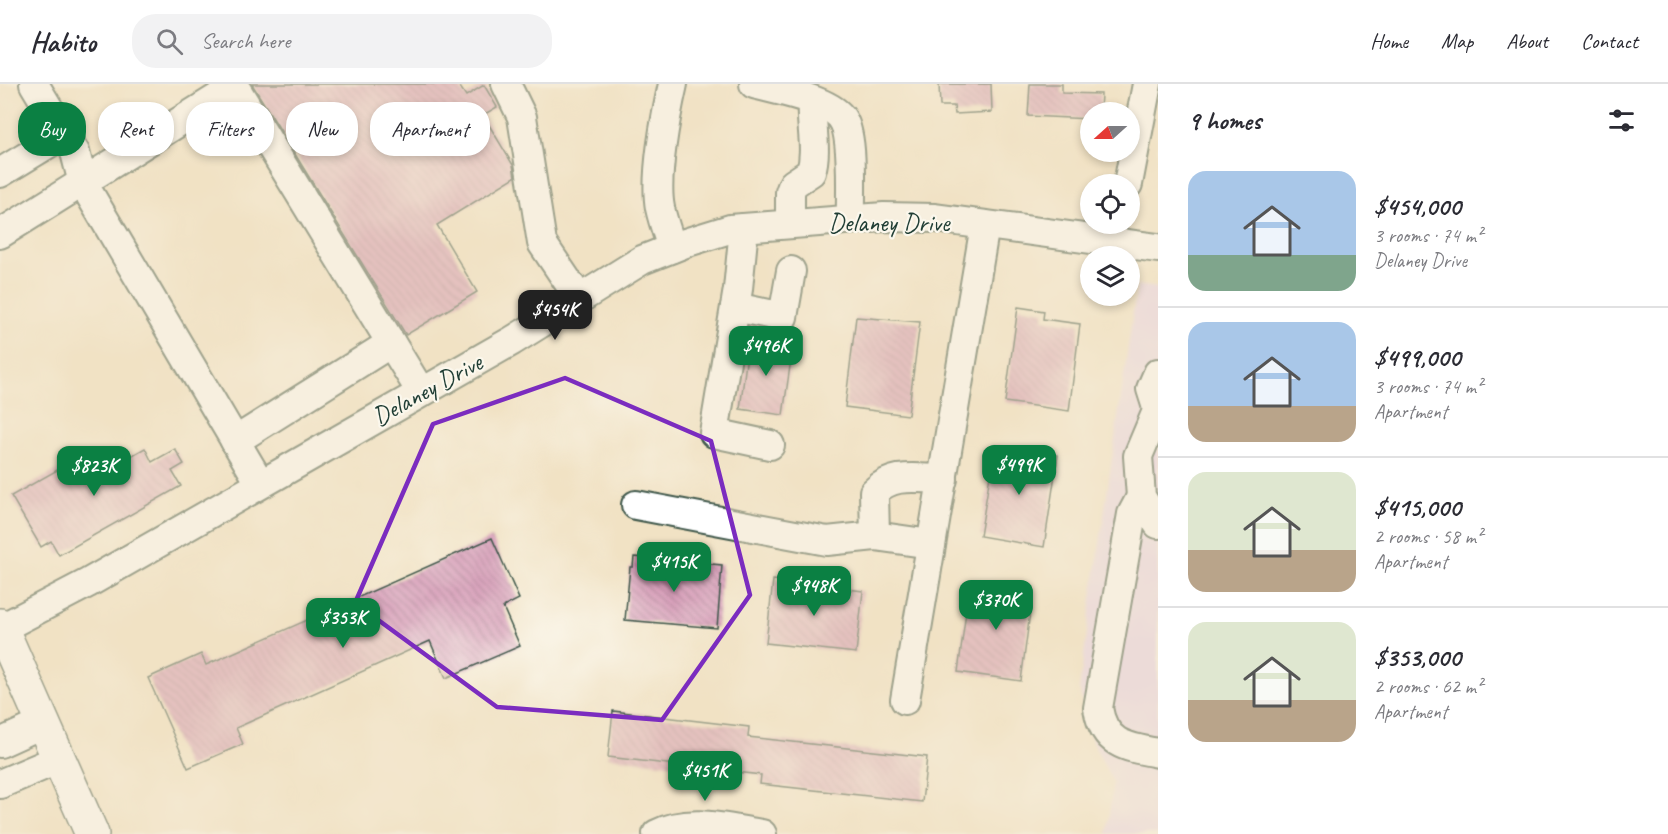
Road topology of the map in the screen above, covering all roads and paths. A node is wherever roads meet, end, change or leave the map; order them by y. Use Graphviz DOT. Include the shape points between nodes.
graph roads {
  1 [pos="34,84"];
  2 [pos="506,84"];
  3 [pos="674,84"];
  4 [pos="754,84"];
  5 [pos="1147,84"];
  6 [pos="234,86"];
  7 [pos="812,101"];
  8 [pos="45,102"];
  9 [pos="28,156"];
  10 [pos="76,156"];
  11 [pos="0,173"];
  12 [pos="1130,174"];
  13 [pos="83,183"];
  14 [pos="851,219"];
  15 [pos="790,223"];
  16 [pos="985,225"];
  17 [pos="744,228"];
  18 [pos="1080,233"];
  19 [pos="0,234"];
  20 [pos="1125,234"];
  21 [pos="672,248"];
  22 [pos="1158,248"];
  23 [pos="791,271"];
  24 [pos="579,298"];
  25 [pos="735,307"];
  26 [pos="391,343"];
  27 [pos="1158,373"];
  28 [pos="422,392"];
  29 [pos="1158,411"];
  30 [pos="235,441"];
  31 [pos="770,445"];
  32 [pos="1149,467"];
  33 [pos="943,479"];
  34 [pos="260,483"];
  35 [pos="1142,497"];
  36 [pos="636,505"];
  37 [pos="1158,524"];
  38 [pos="875,536"];
  39 [pos="931,544"];
  40 [pos="0,628"];
  41 [pos="905,700"];
  42 [pos="44,723"];
  43 [pos="0,743"];
  44 [pos="1158,753"];
  45 [pos="59,759"];
  46 [pos="0,784"];
  47 [pos="92,834"];
  48 [pos="657,834"];
  49 [pos="762,834"];
  1 -- 8 [label="street"];
  2 -- 24 [label="street" via="522,117 542,243"];
  3 -- 21 [label="street" via="665,125 660,185 660,206"];
  4 -- 7 [label="street"];
  5 -- 12 [label="street"];
  6 -- 13 [label="street"];
  6 -- 26 [label="street"];
  7 -- 14 [label="street" via="840,115 846,126"];
  7 -- 15 [label="street" via="810,122 815,159 812,172 794,183 790,192"];
  9 -- 11 [label="street"];
  10 -- 13 [label="street"];
  13 -- 19 [label="street"];
  13 -- 30 [label="street"];
  14 -- 15 [label="street, Delaney Drive"];
  14 -- 16 [label="street, Delaney Drive" via="935,218"];
  15 -- 17 [label="street, Delaney Drive"];
  16 -- 18 [label="street, Delaney Drive" via="1040,234"];
  16 -- 33 [label="street"];
  17 -- 21 [label="street, Delaney Drive"];
  17 -- 25 [label="street"];
  20 -- 22 [label="street, Delaney Drive"];
  21 -- 24 [label="street, Delaney Drive" via="642,260"];
  23 -- 25 [label="street" via="783,317"];
  24 -- 28 [label="street, Delaney Drive"];
  25 -- 31 [label="street" via="714,433"];
  26 -- 28 [label="street"];
  26 -- 30 [label="street"];
  27 -- 29 [label="street" via="1151,388"];
  28 -- 34 [label="street, Delaney Drive"];
  29 -- 32 [label="street" via="1138,456"];
  30 -- 34 [label="street"];
  32 -- 35 [label="street"];
  33 -- 38 [label="street" via="899,478 885,482 874,492"];
  33 -- 39 [label="street"];
  34 -- 40 [label="street, Delaney Drive" via="88,583"];
  35 -- 37 [label="street"];
  35 -- 44 [label="street" via="1132,514 1098,708 1108,735 1125,746"];
  36 -- 38 [label="street" via="827,541"];
  38 -- 39 [label="street"];
  39 -- 41 [label="street"];
  40 -- 42 [label="main road"];
  42 -- 43 [label="street"];
  42 -- 45 [label="main road"];
  45 -- 46 [label="street"];
  45 -- 47 [label="main road"];
  48 -- 49 [label="street" via="668,828 695,825"];
}
